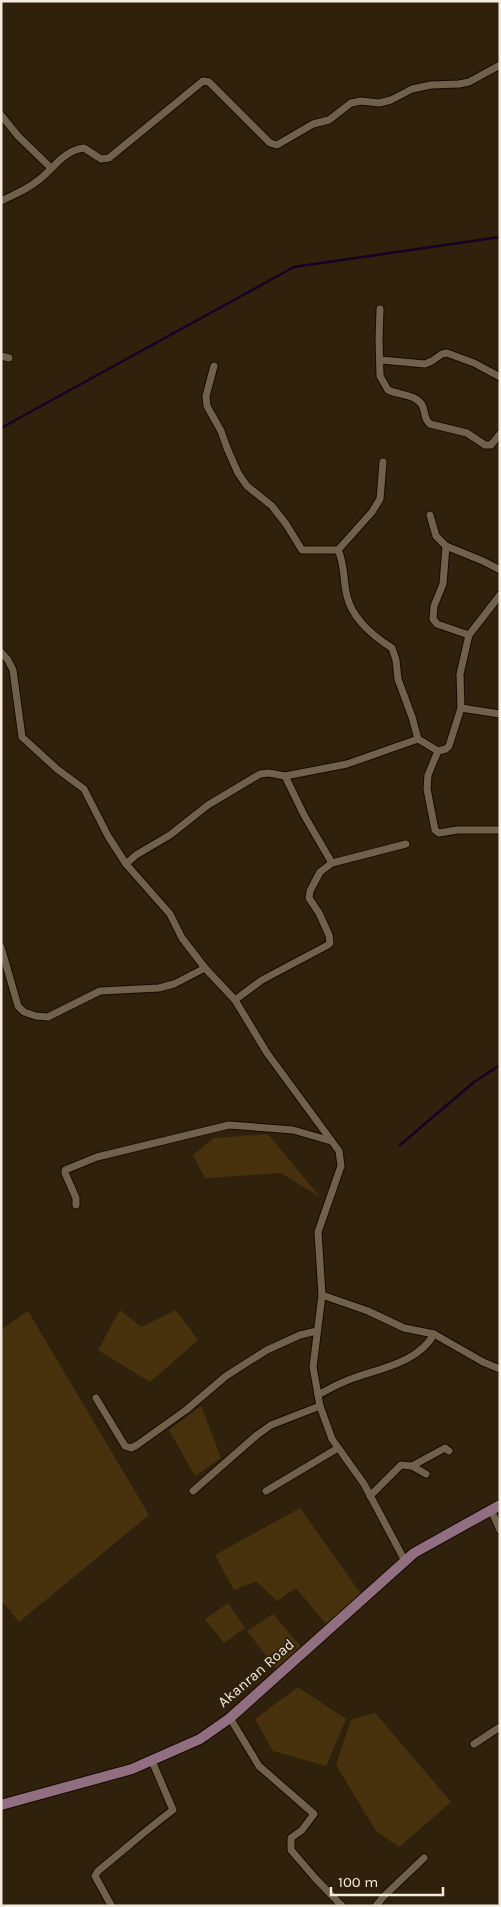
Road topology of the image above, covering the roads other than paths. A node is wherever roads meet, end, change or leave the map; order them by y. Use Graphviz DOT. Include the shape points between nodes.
graph roads {
  1 [pos="500,65"];
  2 [pos="1,114"];
  3 [pos="51,168"];
  4 [pos="1,201"];
  5 [pos="380,309"];
  6 [pos="1,356"];
  7 [pos="9,358"];
  8 [pos="381,360"];
  9 [pos="214,366"];
  10 [pos="500,376"];
  11 [pos="500,434"];
  12 [pos="383,462"];
  13 [pos="430,515"];
  14 [pos="446,546"];
  15 [pos="338,550"];
  16 [pos="500,570"];
  17 [pos="500,595"];
  18 [pos="469,636"];
  19 [pos="1,652"];
  20 [pos="461,708"];
  21 [pos="500,714"];
  22 [pos="418,739"];
  23 [pos="438,751"];
  24 [pos="286,776"];
  25 [pos="500,830"];
  26 [pos="406,844"];
  27 [pos="332,862"];
  28 [pos="126,864"];
  29 [pos="1,946"];
  30 [pos="205,968"];
  31 [pos="235,1000"];
  32 [pos="331,1141"];
  33 [pos="76,1205"];
  34 [pos="322,1296"];
  35 [pos="317,1331"];
  36 [pos="434,1334"];
  37 [pos="500,1369"];
  38 [pos="318,1395"];
  39 [pos="96,1398"];
  40 [pos="320,1406"];
  41 [pos="338,1448"];
  42 [pos="449,1451"];
  43 [pos="412,1466"];
  44 [pos="426,1474"];
  45 [pos="193,1490"];
  46 [pos="266,1491"];
  47 [pos="370,1496"];
  48 [pos="495,1508"];
  49 [pos="500,1530"];
  50 [pos="405,1561"];
  51 [pos="230,1718"];
  52 [pos="500,1727"];
  53 [pos="474,1744"];
  54 [pos="152,1761"];
  55 [pos="1,1805"];
  56 [pos="424,1858"];
  57 [pos="111,1906"];
  58 [pos="342,1906"];
  59 [pos="376,1906"];
  1 -- 3 [label="street" via="469,82 412,89 379,103 351,103 329,120 313,124 277,145 270,143 215,87 204,81 110,158 101,160 82,148 68,154"];
  2 -- 3 [label="street"];
  3 -- 4 [label="street" via="29,187"];
  5 -- 8 [label="street"];
  6 -- 7 [label="street"];
  8 -- 10 [label="street" via="425,364 447,353"];
  8 -- 11 [label="street" via="380,376 388,390 421,403 425,420 430,424 467,433 485,445 491,444"];
  9 -- 15 [label="street" via="206,396 207,406 238,473 247,486 272,506 302,550"];
  12 -- 15 [label="street" via="380,499"];
  13 -- 14 [label="street" via="436,536"];
  14 -- 16 [label="street"];
  14 -- 18 [label="street" via="443,584 434,606 433,619 437,624"];
  15 -- 22 [label="street" via="347,597 358,620 392,648 398,679"];
  17 -- 18 [label="street"];
  18 -- 20 [label="street" via="460,674"];
  19 -- 28 [label="street" via="13,670 22,737 84,789"];
  20 -- 21 [label="street"];
  20 -- 23 [label="street" via="449,746"];
  22 -- 23 [label="street"];
  22 -- 24 [label="street" via="347,764"];
  23 -- 25 [label="street" via="428,774 426,789 435,830 439,833"];
  24 -- 27 [label="street" via="304,815"];
  24 -- 28 [label="street" via="260,774 208,804 170,835"];
  26 -- 27 [label="street"];
  27 -- 31 [label="street" via="320,872 309,898 326,927 328,946 262,980"];
  28 -- 30 [label="street" via="170,914 182,938"];
  29 -- 30 [label="street" via="18,1006 36,1016 53,1016 100,991 159,988 174,984"];
  30 -- 31 [label="street"];
  31 -- 32 [label="street" via="267,1053"];
  32 -- 33 [label="street" via="293,1130 229,1125 144,1144 65,1170"];
  32 -- 34 [label="street" via="339,1151 341,1166 318,1232"];
  34 -- 35 [label="street"];
  34 -- 36 [label="street" via="368,1311 404,1328"];
  35 -- 38 [label="street" via="313,1367"];
  35 -- 39 [label="street" via="300,1335 226,1376 186,1410 131,1448 125,1446"];
  36 -- 37 [label="street"];
  36 -- 38 [label="street" via="423,1349 406,1359 345,1381"];
  38 -- 40 [label="street"];
  40 -- 41 [label="street"];
  40 -- 45 [label="street" via="271,1425"];
  41 -- 46 [label="street"];
  41 -- 47 [label="street"];
  42 -- 43 [label="street" via="446,1448"];
  43 -- 44 [label="street"];
  43 -- 47 [label="street" via="401,1465"];
  47 -- 50 [label="street"];
  48 -- 49 [label="street"];
  48 -- 50 [label="main road, Akanran Road"];
  50 -- 51 [label="main road, Akanran Road"];
  51 -- 54 [label="main road, Akanran Road" via="200,1739"];
  51 -- 58 [label="street" via="259,1766 314,1814 291,1838 291,1850"];
  52 -- 53 [label="street"];
  54 -- 55 [label="main road, Akanran Road"];
  54 -- 57 [label="street" via="173,1810 98,1871 95,1876"];
  56 -- 59 [label="street"];
}
